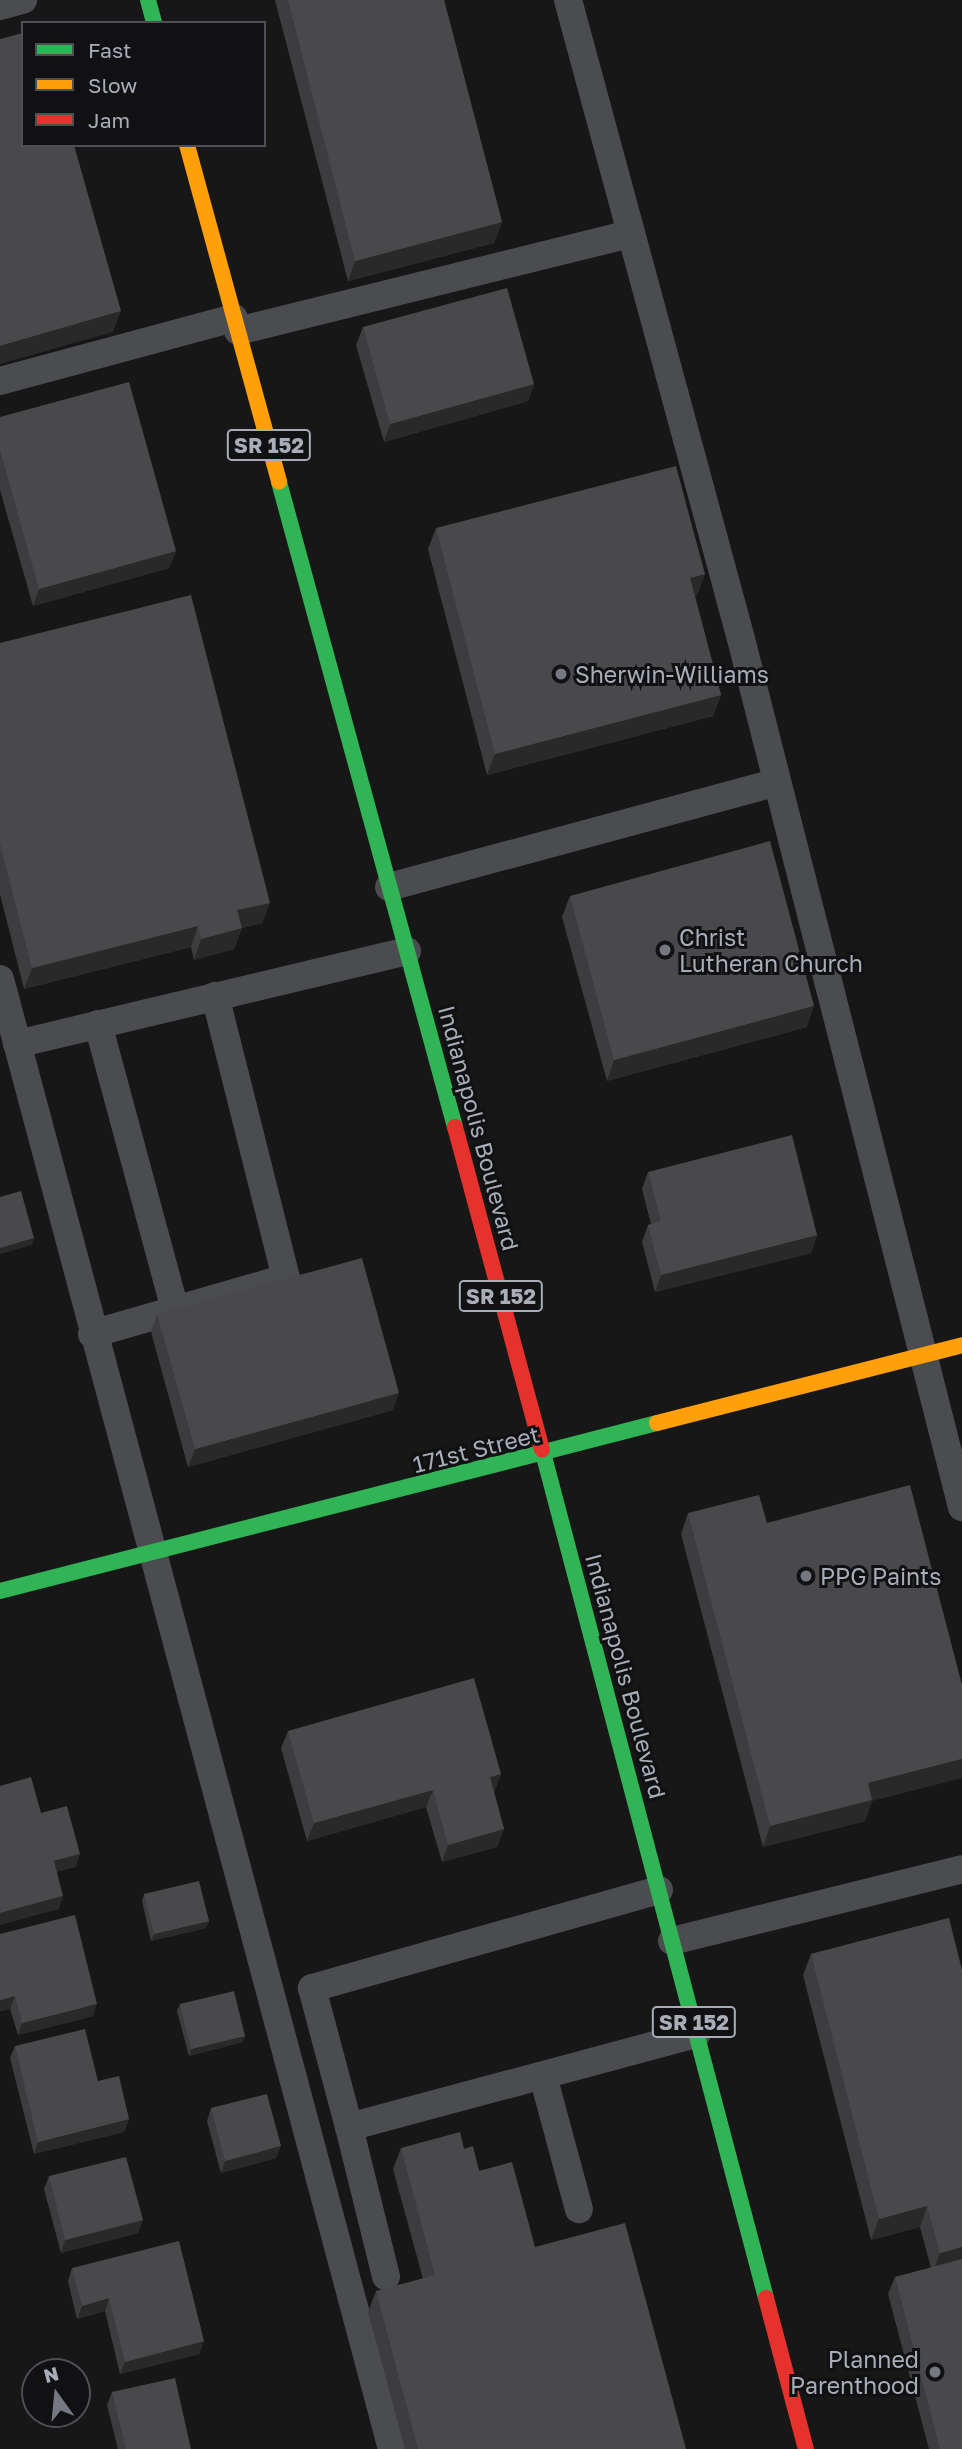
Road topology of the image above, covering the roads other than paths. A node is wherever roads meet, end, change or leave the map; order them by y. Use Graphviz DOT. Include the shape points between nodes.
graph roads {
  1 [pos="23,0"];
  2 [pos="148,0"];
  3 [pos="568,0"];
  4 [pos="0,6"];
  5 [pos="153,21"];
  6 [pos="188,147"];
  7 [pos="631,234"];
  8 [pos="236,324"];
  9 [pos="0,381"];
  10 [pos="777,782"];
  11 [pos="389,887"];
  12 [pos="407,951"];
  13 [pos="0,979"];
  14 [pos="215,996"];
  15 [pos="98,1024"];
  16 [pos="17,1044"];
  17 [pos="175,1309"];
  18 [pos="92,1334"];
  19 [pos="962,1345"];
  20 [pos="921,1356"];
  21 [pos="544,1455"];
  22 [pos="962,1507"];
  23 [pos="153,1552"];
  24 [pos="0,1591"];
  25 [pos="962,1869"];
  26 [pos="659,1890"];
  27 [pos="673,1941"];
  28 [pos="697,2034"];
  29 [pos="543,2076"];
  30 [pos="349,2127"];
  31 [pos="579,2209"];
  32 [pos="386,2277"];
  33 [pos="392,2449"];
  34 [pos="806,2449"];
  1 -- 4 [label="lane"];
  2 -- 5 [label="main road"];
  3 -- 7 [label="lane"];
  6 -- 8 [label="main road, Indianapolis Boulevard / SR 152"];
  7 -- 8 [label="lane"];
  7 -- 10 [label="lane"];
  8 -- 9 [label="lane"];
  8 -- 11 [label="main road, Indianapolis Boulevard / SR 152"];
  10 -- 11 [label="lane"];
  10 -- 20 [label="lane"];
  11 -- 12 [label="main road, Indianapolis Boulevard / SR 152"];
  12 -- 14 [label="lane"];
  12 -- 21 [label="main road, Indianapolis Boulevard / SR 152"];
  13 -- 16 [label="lane"];
  14 -- 15 [label="lane"];
  14 -- 17 [label="lane" via="286,1278"];
  15 -- 16 [label="lane"];
  15 -- 17 [label="lane"];
  16 -- 18 [label="lane"];
  17 -- 18 [label="lane"];
  18 -- 23 [label="lane"];
  19 -- 20 [label="main road, 171st Street"];
  20 -- 21 [label="main road, 171st Street"];
  20 -- 22 [label="lane"];
  21 -- 23 [label="main road, 171st Street"];
  21 -- 26 [label="main road, Indianapolis Boulevard / SR 152"];
  23 -- 24 [label="main road, 171st Street"];
  23 -- 33 [label="lane"];
  25 -- 27 [label="lane"];
  26 -- 27 [label="main road, Indianapolis Boulevard / SR 152"];
  26 -- 30 [label="lane" via="312,1988"];
  27 -- 28 [label="main road, Indianapolis Boulevard / SR 152"];
  28 -- 29 [label="lane"];
  28 -- 34 [label="main road, Indianapolis Boulevard / SR 152"];
  29 -- 30 [label="lane"];
  29 -- 31 [label="lane"];
  30 -- 32 [label="lane"];
}
